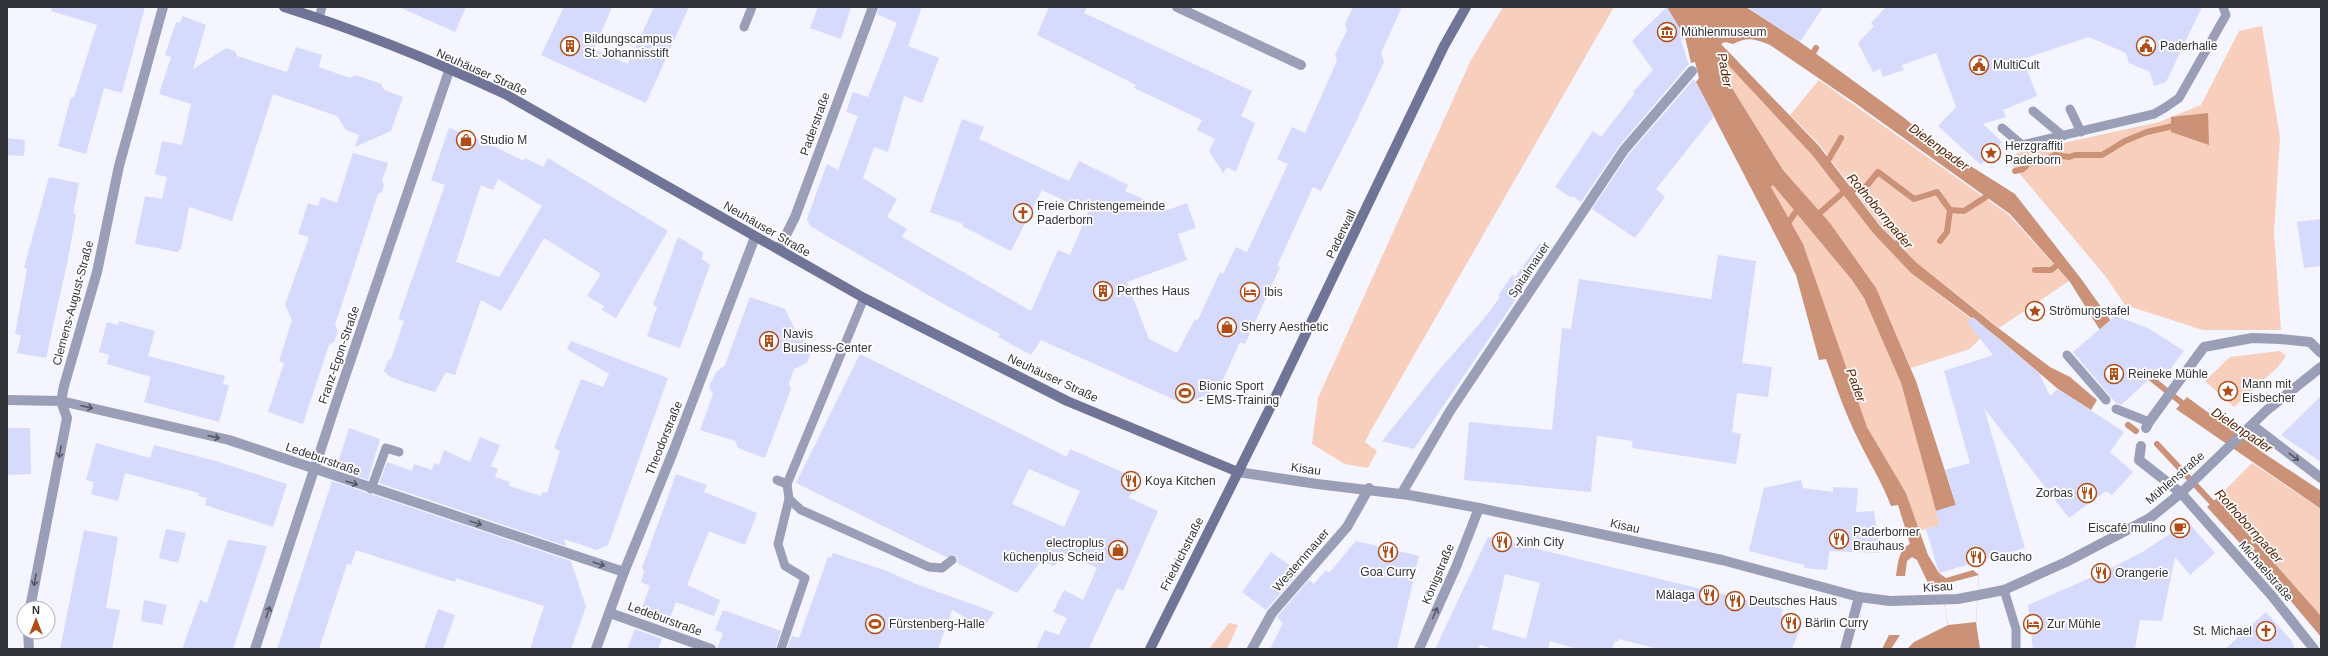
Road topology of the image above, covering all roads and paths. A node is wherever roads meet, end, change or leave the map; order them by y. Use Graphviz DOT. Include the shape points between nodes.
graph roads {
  1 [pos="163,7"];
  2 [pos="284,7"];
  3 [pos="322,7"];
  4 [pos="752,7"];
  5 [pos="873,7"];
  6 [pos="1177,7"];
  7 [pos="1466,7"];
  8 [pos="2224,7"];
  9 [pos="319,18"];
  10 [pos="744,27"];
  11 [pos="1301,65"];
  12 [pos="449,71"];
  13 [pos="1692,71"];
  14 [pos="2070,109"];
  15 [pos="2033,110"];
  16 [pos="2002,128"];
  17 [pos="2081,132"];
  18 [pos="2063,136"];
  19 [pos="755,236"];
  20 [pos="779,250"];
  21 [pos="864,298"];
  22 [pos="2321,353"];
  23 [pos="2067,355"];
  24 [pos="2321,367"];
  25 [pos="7,400"];
  26 [pos="2106,400"];
  27 [pos="61,401"];
  28 [pos="2116,409"];
  29 [pos="2148,425"];
  30 [pos="2252,425"];
  31 [pos="2141,446"];
  32 [pos="399,452"];
  33 [pos="315,470"];
  34 [pos="1238,472"];
  35 [pos="2321,478"];
  36 [pos="777,480"];
  37 [pos="787,484"];
  38 [pos="1369,488"];
  39 [pos="371,489"];
  40 [pos="2184,491"];
  41 [pos="1402,494"];
  42 [pos="789,499"];
  43 [pos="1479,508"];
  44 [pos="952,560"];
  45 [pos="624,572"];
  46 [pos="2004,590"];
  47 [pos="1859,597"];
  48 [pos="32,600"];
  49 [pos="610,613"];
  50 [pos="256,649"];
  51 [pos="596,649"];
  52 [pos="711,649"];
  53 [pos="781,649"];
  54 [pos="1150,649"];
  55 [pos="1252,649"];
  56 [pos="1419,649"];
  57 [pos="1845,649"];
  58 [pos="2016,649"];
  59 [pos="2314,649"];
  1 -- 27 [label="street, Clemens-August-Straße" via="119,166 97,272"];
  2 -- 9 [label="main road, Neuhäuser Straße"];
  3 -- 9 [label="lane"];
  4 -- 10 [label="lane"];
  5 -- 20 [label="street, Paderstraße" via="795,217"];
  6 -- 11 [label="street"];
  7 -- 34 [label="main road, Paderwall" via="1444,46"];
  8 -- 17 [label="lane" via="2226,15 2220,28 2179,98 2154,114"];
  9 -- 12 [label="main road, Neuhäuser Straße"];
  12 -- 19 [label="main road, Neuhäuser Straße" via="505,94"];
  12 -- 33 [label="street, Franz-Egon-Straße"];
  13 -- 41 [label="street, Spitalmauer" via="1624,150 1450,411"];
  14 -- 17 [label="lane"];
  15 -- 18 [label="lane"];
  16 -- 18 [label="lane" via="2022,145"];
  17 -- 18 [label="lane"];
  19 -- 20 [label="main road, Neuhäuser Straße"];
  19 -- 45 [label="street, Theodorstraße" via="673,452"];
  20 -- 21 [label="main road, Neuhäuser Straße"];
  21 -- 34 [label="main road, Neuhäuser Straße" via="1067,401"];
  21 -- 37 [label="lane"];
  22 -- 29 [label="street" via="2310,342 2280,339 2252,338 2204,347"];
  23 -- 26 [label="lane"];
  24 -- 30 [label="street, Mühlenstraße"];
  25 -- 27 [label="street, Ledeburstraße"];
  27 -- 33 [label="street, Ledeburstraße, one-way" via="229,440"];
  27 -- 48 [label="street, one-way" via="67,418"];
  28 -- 29 [label="lane"];
  30 -- 35 [label="street, one-way"];
  30 -- 40 [label="street, Mühlenstraße"];
  31 -- 40 [label="street, Michaelstraße" via="2139,460"];
  32 -- 39 [label="lane" via="386,448"];
  33 -- 39 [label="street, Ledeburstraße, one-way"];
  50 -- 33 [label="street, Franz-Egon-Straße, one-way"];
  34 -- 38 [label="street, Kisau" via="1317,484"];
  34 -- 54 [label="main road, Friedrichstraße"];
  36 -- 37 [label="lane"];
  37 -- 42 [label="lane"];
  38 -- 41 [label="street, Kisau"];
  38 -- 55 [label="street, Westernmauer" via="1347,527 1272,613"];
  39 -- 45 [label="street, Ledeburstraße, one-way"];
  40 -- 46 [label="street, Mühlenstraße" via="2150,518 2066,562"];
  40 -- 59 [label="street, Michaelstraße"];
  41 -- 43 [label="street, Kisau"];
  42 -- 44 [label="lane" via="801,510 929,567 942,568"];
  42 -- 53 [label="lane" via="778,544 785,566 805,578"];
  43 -- 47 [label="street, Kisau" via="1722,560"];
  56 -- 43 [label="street, Königstraße, one-way"];
  45 -- 49 [label="street, Theodorstraße"];
  46 -- 47 [label="street, Kisau" via="1931,601 1907,602"];
  46 -- 58 [label="lane" via="2016,629"];
  47 -- 57 [label="street"];
  49 -- 51 [label="street, Theodorstraße"];
  49 -- 52 [label="street, Ledeburstraße"];
}
